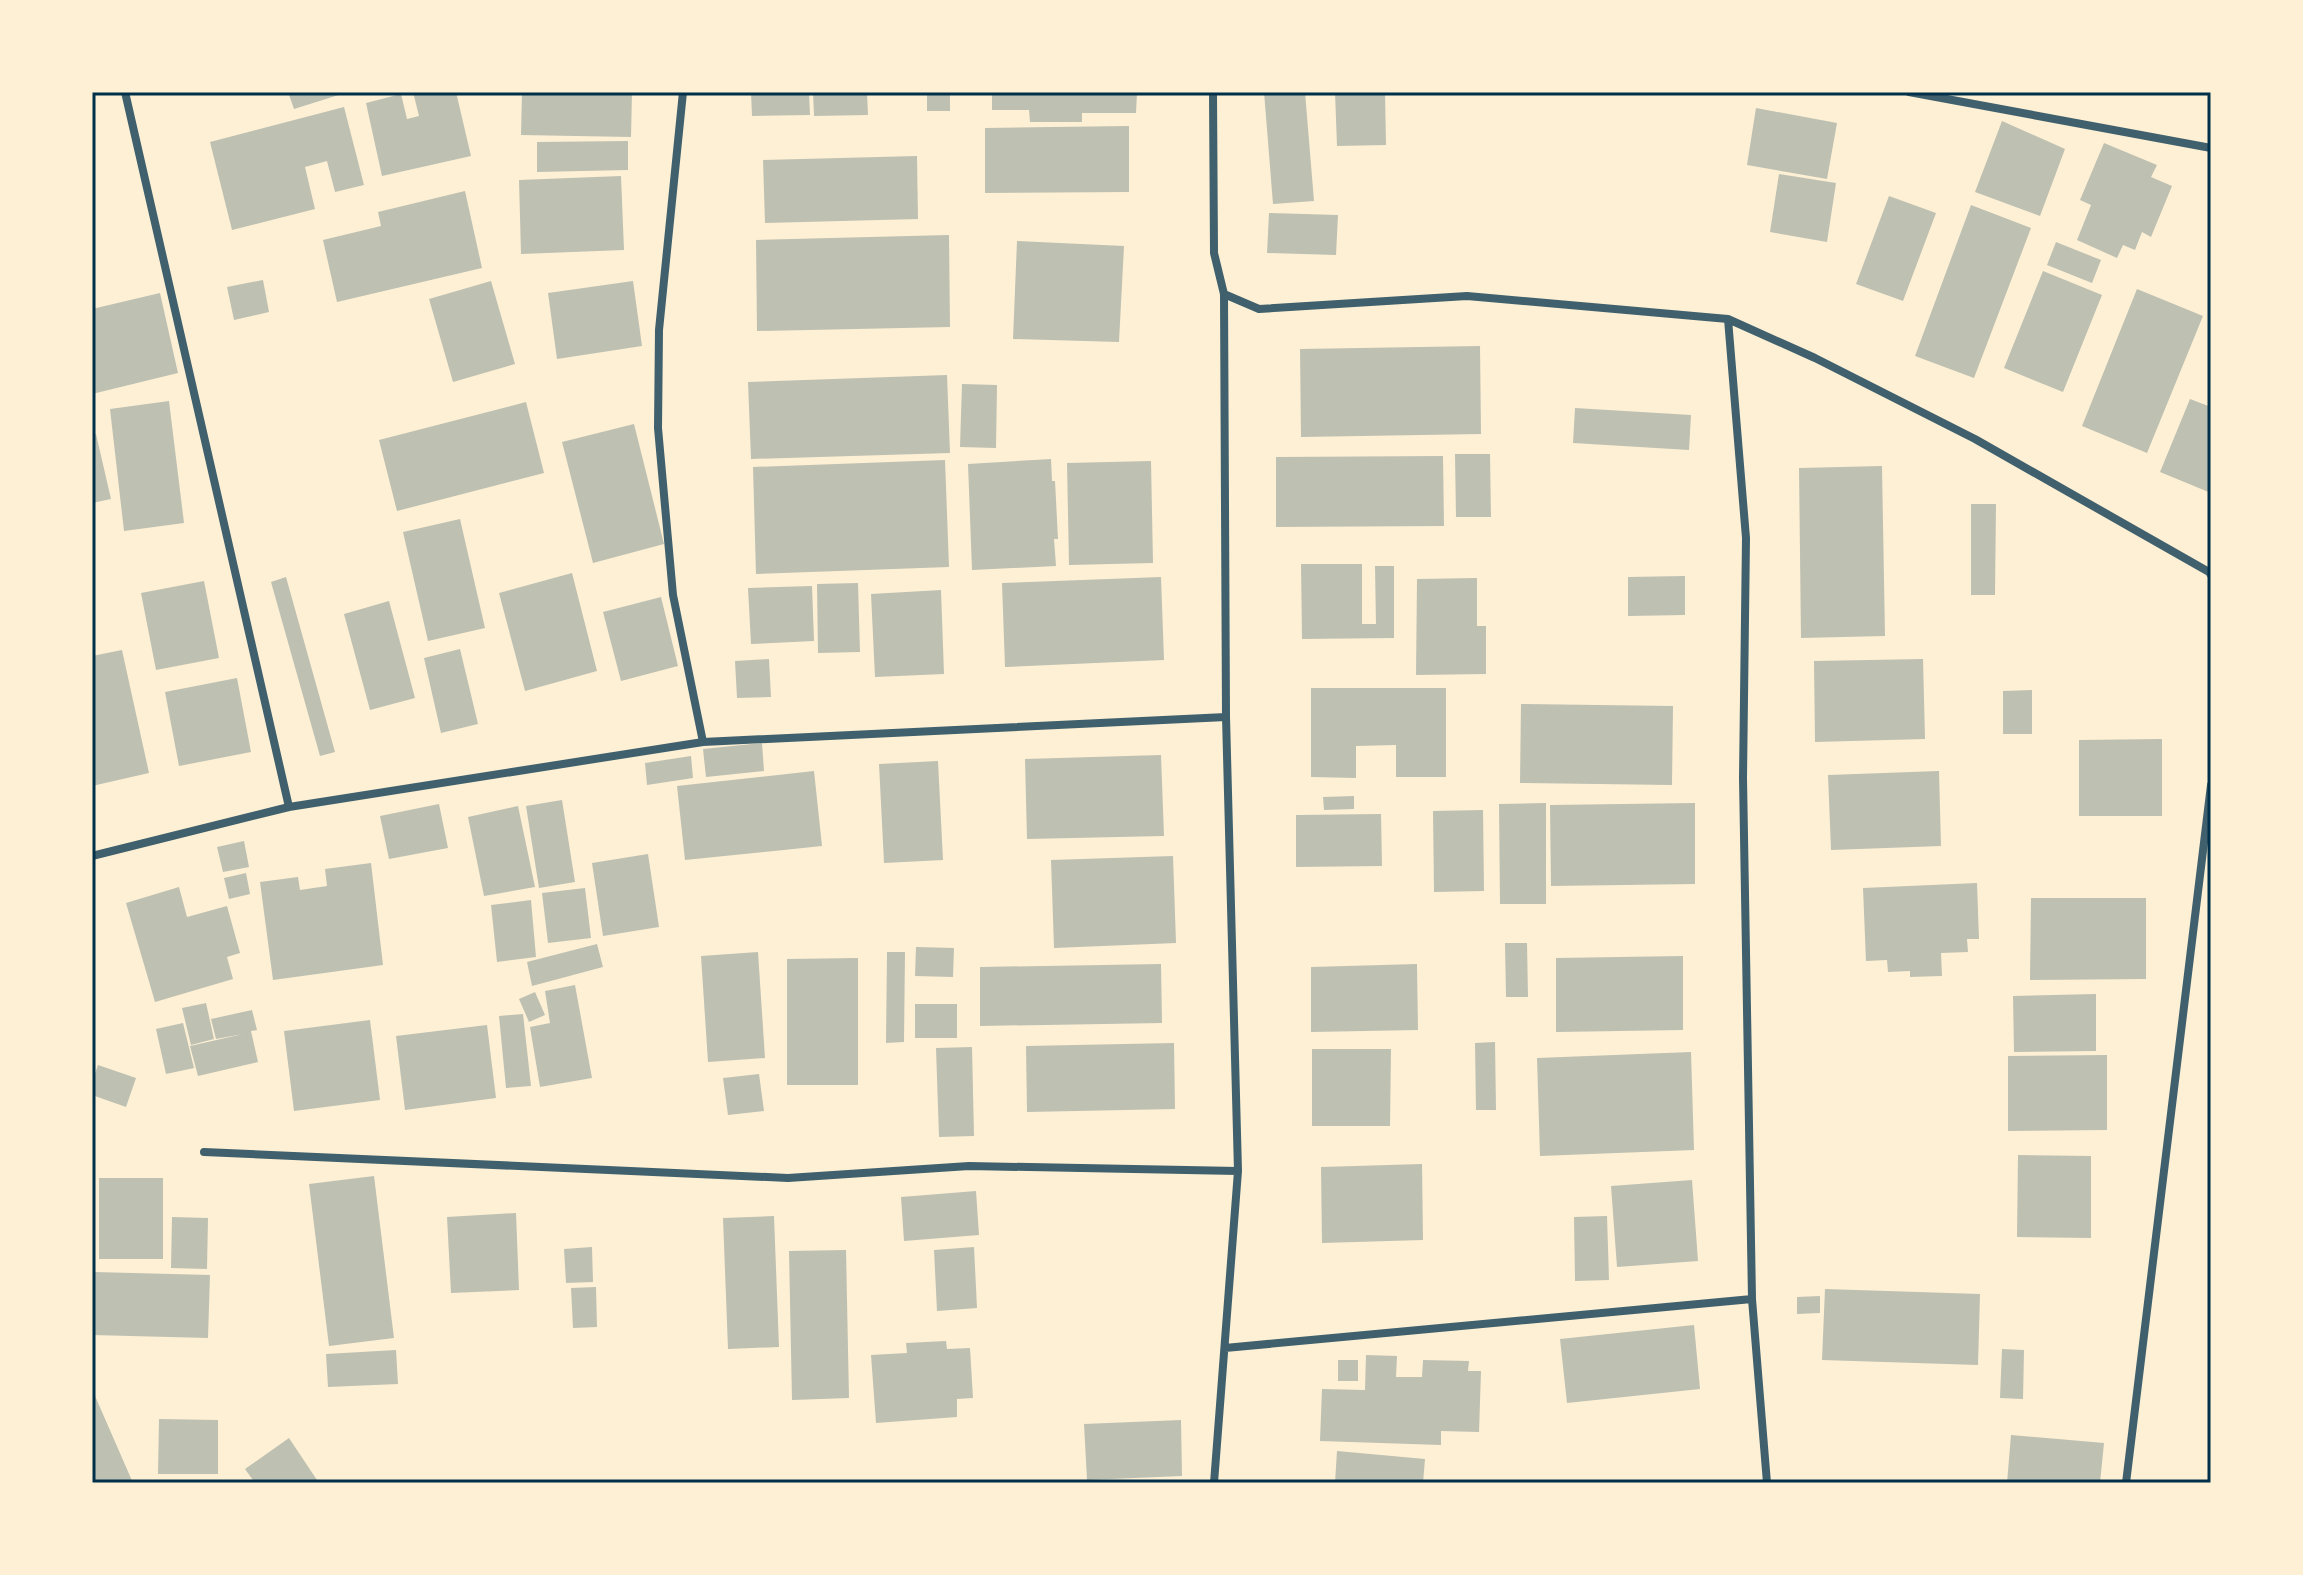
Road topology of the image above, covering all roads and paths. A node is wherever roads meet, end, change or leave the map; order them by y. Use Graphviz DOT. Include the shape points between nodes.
graph roads {
  1 [pos="125,92"];
  2 [pos="683,92"];
  3 [pos="1213,92"];
  4 [pos="1909,92"];
  5 [pos="2211,148"];
  6 [pos="1224,294"];
  7 [pos="1728,319"];
  8 [pos="2210,574"];
  9 [pos="1226,717"];
  10 [pos="703,742"];
  11 [pos="2211,785"];
  12 [pos="289,807"];
  13 [pos="92,856"];
  14 [pos="204,1152"];
  15 [pos="1238,1171"];
  16 [pos="1752,1299"];
  17 [pos="1225,1348"];
  18 [pos="1214,1483"];
  19 [pos="1767,1483"];
  20 [pos="2126,1483"];
  1 -- 12 [label="street"];
  2 -- 10 [label="street" via="659,330 658,428 673,595"];
  3 -- 6 [label="street" via="1214,253"];
  4 -- 5 [label="street"];
  6 -- 7 [label="street" via="1259,309 1467,296"];
  6 -- 9 [label="street"];
  7 -- 8 [label="street" via="1975,439"];
  7 -- 16 [label="street" via="1746,538 1743,778"];
  9 -- 10 [label="street"];
  9 -- 15 [label="street"];
  10 -- 12 [label="street"];
  11 -- 20 [label="street"];
  12 -- 13 [label="street"];
  14 -- 15 [label="street" via="788,1178 969,1166"];
  15 -- 17 [label="street"];
  16 -- 17 [label="street"];
  16 -- 19 [label="street"];
  17 -- 18 [label="street"];
}
